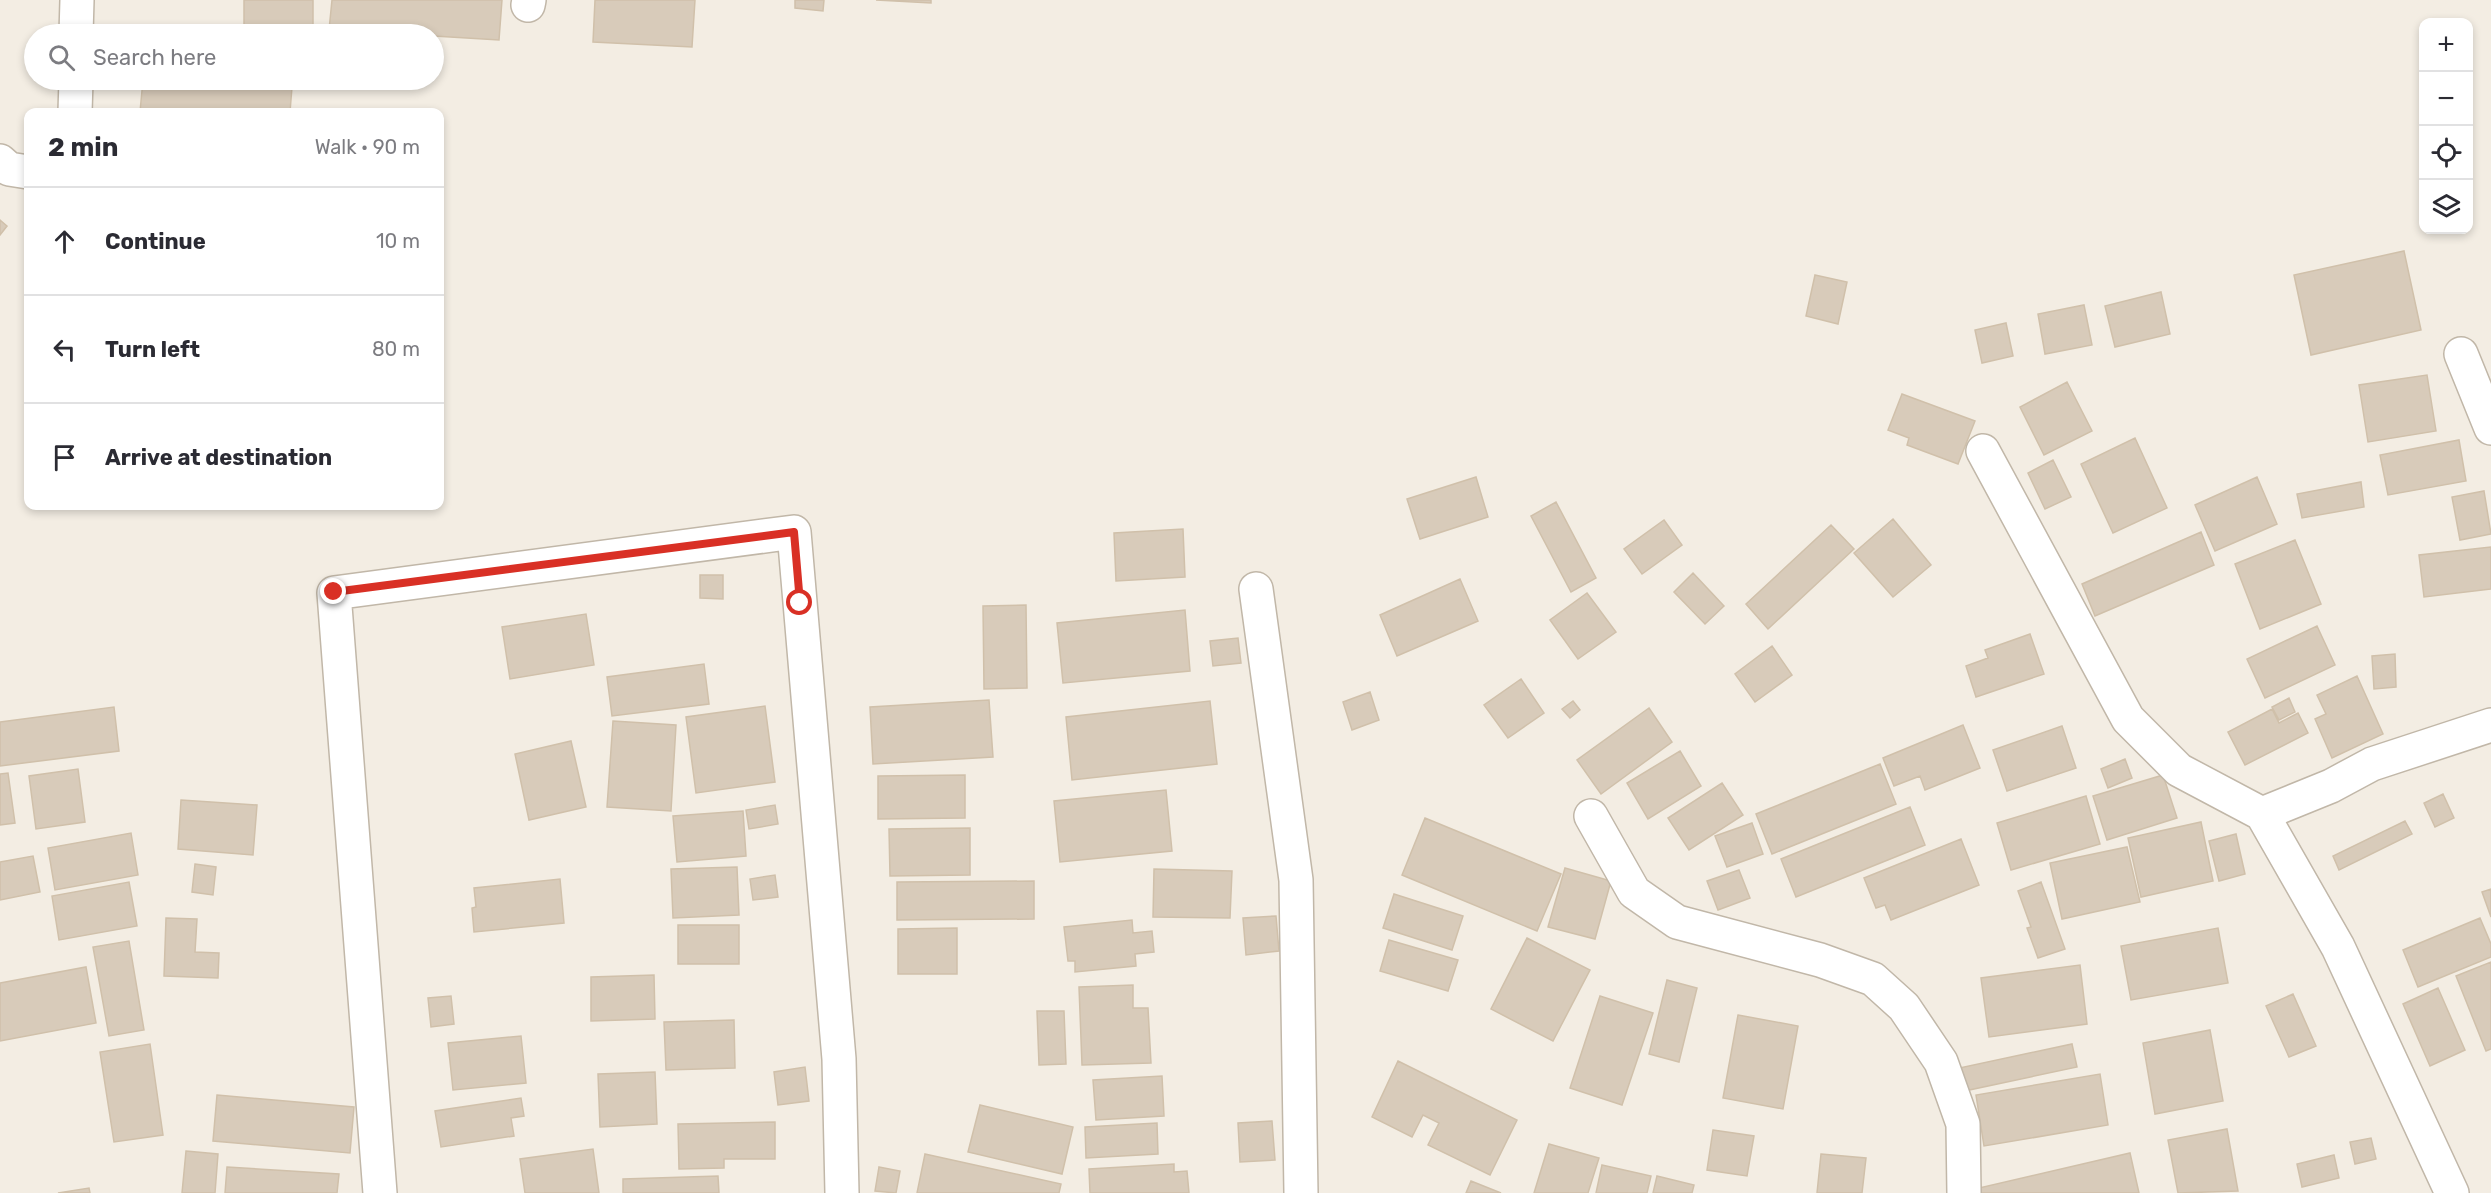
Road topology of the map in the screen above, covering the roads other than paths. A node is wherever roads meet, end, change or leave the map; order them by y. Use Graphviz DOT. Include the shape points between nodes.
graph roads {
  1 [pos="77,0"];
  2 [pos="76,24"];
  3 [pos="76,90"];
  4 [pos="75,108"];
  5 [pos="0,160"];
  6 [pos="24,171"];
  7 [pos="2461,354"];
  8 [pos="2491,428"];
  9 [pos="1983,451"];
  10 [pos="1256,589"];
  11 [pos="2491,725"];
  12 [pos="2262,814"];
  13 [pos="1591,816"];
  14 [pos="380,1193"];
  15 [pos="842,1193"];
  16 [pos="1301,1193"];
  17 [pos="1964,1193"];
  18 [pos="2451,1193"];
  1 -- 2 [label="street"];
  3 -- 4 [label="street"];
  5 -- 6 [label="street" via="9,169"];
  7 -- 8 [label="street"];
  9 -- 12 [label="street" via="2128,720 2179,770"];
  10 -- 16 [label="street" via="1296,880"];
  11 -- 12 [label="street" via="2372,764 2331,786"];
  12 -- 18 [label="street" via="2338,947"];
  13 -- 17 [label="street" via="1634,892 1677,922 1820,960 1873,979 1904,1007 1941,1062 1963,1124"];
  14 -- 15 [label="street" via="334,592 794,532 839,1059"];
}
